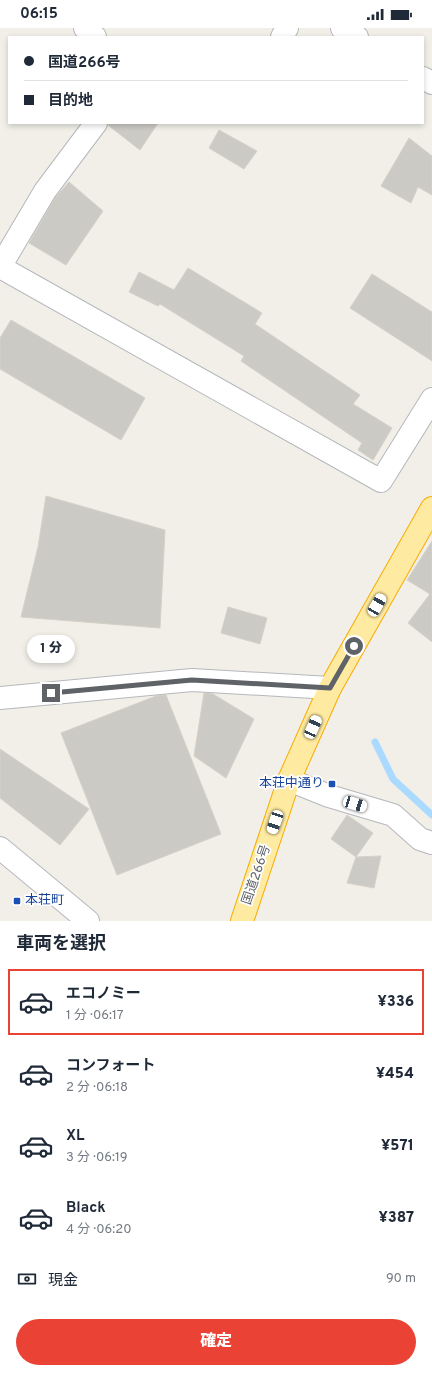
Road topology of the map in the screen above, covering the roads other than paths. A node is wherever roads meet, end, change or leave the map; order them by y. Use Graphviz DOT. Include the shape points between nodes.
graph roads {
  1 [pos="85,28"];
  2 [pos="342,28"];
  3 [pos="94,36"];
  4 [pos="355,36"];
  5 [pos="95,124"];
  6 [pos="0,267"];
  7 [pos="432,399"];
  8 [pos="432,508"];
  9 [pos="330,688"];
  10 [pos="0,698"];
  11 [pos="290,780"];
  12 [pos="432,843"];
  13 [pos="0,848"];
  14 [pos="88,921"];
  15 [pos="242,921"];
  1 -- 3 [label="street"];
  2 -- 4 [label="street"];
  5 -- 6 [label="street" via="45,191"];
  6 -- 7 [label="street" via="381,481"];
  8 -- 9 [label="highway, 国道266号"];
  9 -- 10 [label="street" via="192,680"];
  9 -- 11 [label="highway, 国道266号"];
  11 -- 12 [label="street" via="329,796 393,815 420,839"];
  11 -- 15 [label="highway, 国道266号"];
  13 -- 14 [label="street"];
}
